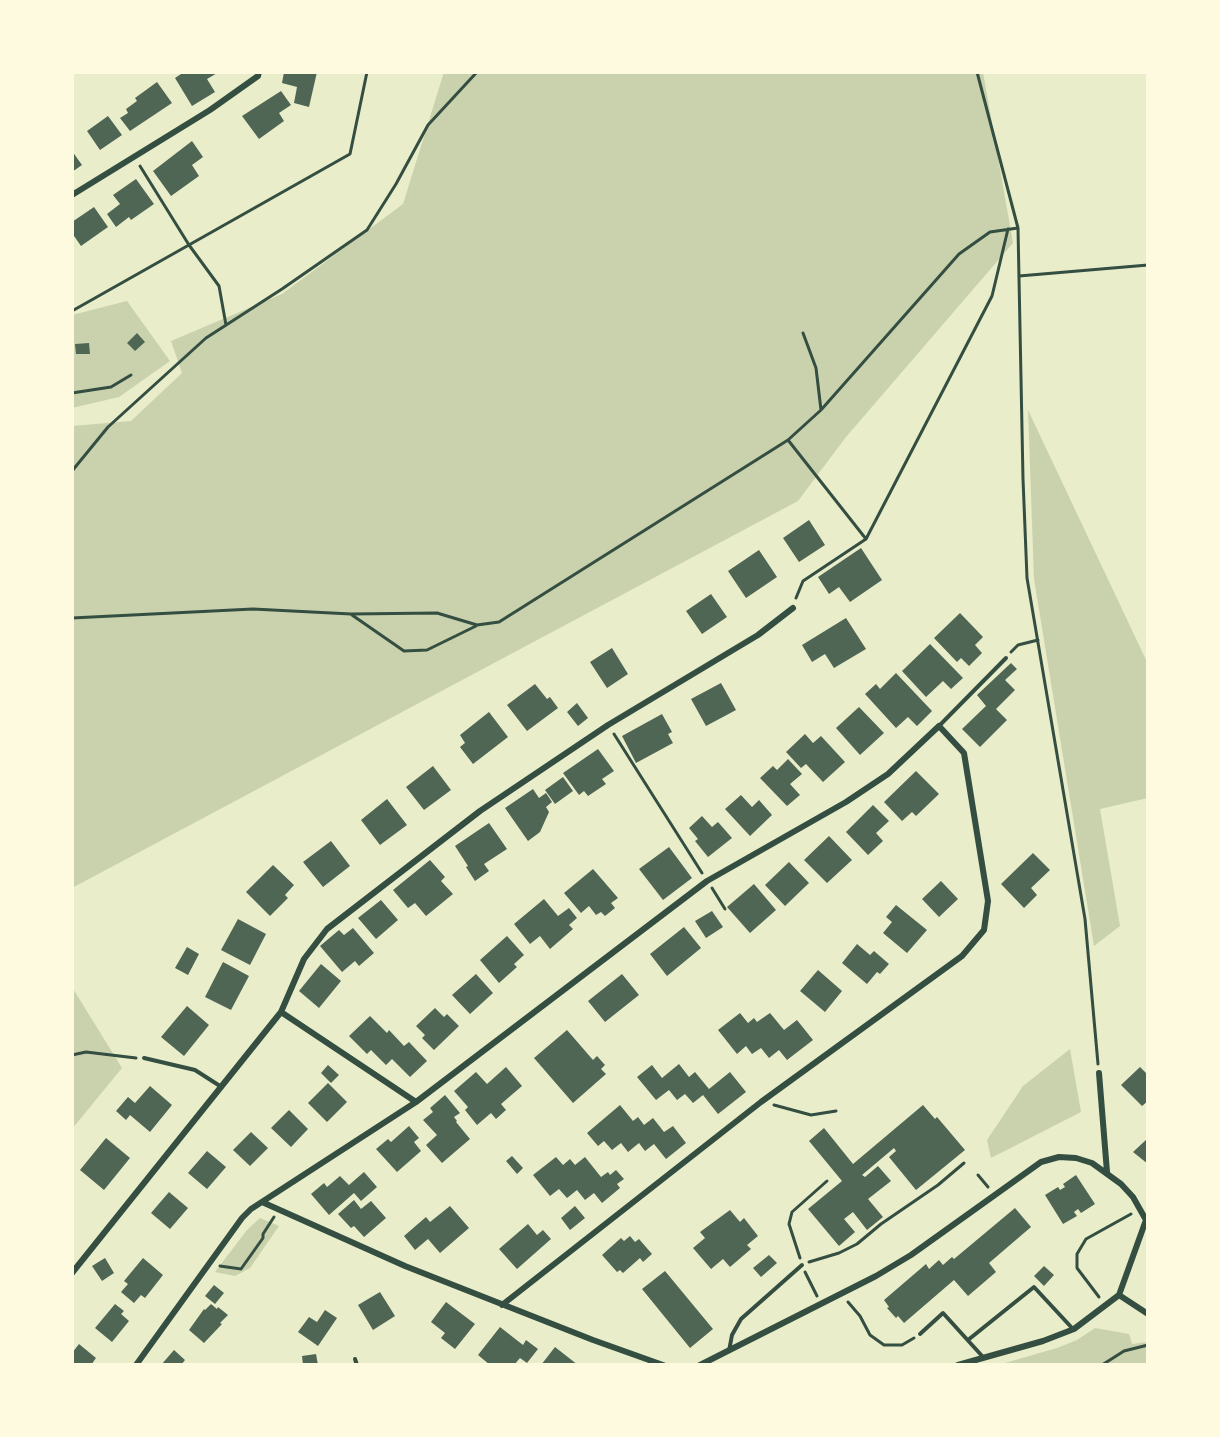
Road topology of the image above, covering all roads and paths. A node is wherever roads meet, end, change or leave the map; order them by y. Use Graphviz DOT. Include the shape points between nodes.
graph roads {
  1 [pos="259,72"];
  2 [pos="368,72"];
  3 [pos="477,72"];
  4 [pos="977,72"];
  5 [pos="134,157"];
  6 [pos="72,195"];
  7 [pos="1018,228"];
  8 [pos="1008,229"];
  9 [pos="189,245"];
  10 [pos="1148,265"];
  11 [pos="1019,276"];
  12 [pos="72,311"];
  13 [pos="226,325"];
  14 [pos="803,333"];
  15 [pos="130,375"];
  16 [pos="72,393"];
  17 [pos="821,410"];
  18 [pos="788,440"];
  19 [pos="72,471"];
  20 [pos="866,539"];
  21 [pos="793,608"];
  22 [pos="351,614"];
  23 [pos="72,618"];
  24 [pos="477,625"];
  25 [pos="1038,640"];
  26 [pos="1006,658"];
  27 [pos="608,725"];
  28 [pos="939,726"];
  29 [pos="707,881"];
  30 [pos="725,909"];
  31 [pos="281,1012"];
  32 [pos="72,1055"];
  33 [pos="144,1058"];
  34 [pos="1099,1073"];
  35 [pos="220,1086"];
  36 [pos="416,1102"];
  37 [pos="760,1102"];
  38 [pos="836,1111"];
  39 [pos="964,1162"];
  40 [pos="1107,1172"];
  41 [pos="978,1175"];
  42 [pos="827,1181"];
  43 [pos="995,1196"];
  44 [pos="262,1202"];
  45 [pos="1141,1209"];
  46 [pos="278,1210"];
  47 [pos="1147,1219"];
  48 [pos="209,1264"];
  49 [pos="802,1265"];
  50 [pos="72,1273"];
  51 [pos="808,1279"];
  52 [pos="813,1290"];
  53 [pos="842,1293"];
  54 [pos="1119,1295"];
  55 [pos="502,1305"];
  56 [pos="1106,1305"];
  57 [pos="1148,1314"];
  58 [pos="1074,1329"];
  59 [pos="920,1334"];
  60 [pos="968,1340"];
  61 [pos="1148,1345"];
  62 [pos="729,1351"];
  63 [pos="983,1357"];
  64 [pos="355,1359"];
  65 [pos="136,1365"];
  66 [pos="357,1365"];
  67 [pos="663,1365"];
  68 [pos="700,1365"];
  69 [pos="958,1365"];
  70 [pos="1102,1365"];
  1 -- 5 [label="street" via="210,110"];
  2 -- 9 [label="path" via="350,154"];
  3 -- 13 [label="path" via="428,125 367,230"];
  4 -- 7 [label="path"];
  5 -- 6 [label="street"];
  5 -- 9 [label="path"];
  7 -- 8 [label="path"];
  7 -- 11 [label="path"];
  8 -- 17 [label="path" via="990,232 959,254"];
  8 -- 20 [label="path" via="992,296"];
  9 -- 12 [label="path"];
  9 -- 13 [label="path" via="219,286"];
  10 -- 11 [label="path"];
  11 -- 25 [label="path" via="1028,578"];
  13 -- 19 [label="path" via="206,338 108,427"];
  14 -- 17 [label="path" via="816,368"];
  15 -- 16 [label="path" via="111,387"];
  17 -- 18 [label="path"];
  18 -- 20 [label="path"];
  18 -- 24 [label="path" via="499,622"];
  20 -- 21 [label="path" via="803,581"];
  21 -- 27 [label="street" via="758,635"];
  22 -- 23 [label="path" via="254,609"];
  22 -- 24 [label="path" via="437,613"];
  22 -- 24 [label="path" via="404,651 427,650"];
  25 -- 26 [label="path" via="1018,645"];
  25 -- 34 [label="path" via="1085,919"];
  26 -- 28 [label="lane"];
  27 -- 29 [label="path"];
  27 -- 31 [label="street" via="480,811 327,929 304,959"];
  28 -- 29 [label="street" via="888,774"];
  28 -- 37 [label="street" via="964,753 988,901 984,930 962,956"];
  29 -- 30 [label="path"];
  29 -- 36 [label="street"];
  31 -- 35 [label="street"];
  31 -- 36 [label="street"];
  32 -- 33 [label="path" via="86,1052"];
  33 -- 35 [label="lane" via="195,1070"];
  34 -- 40 [label="street"];
  35 -- 50 [label="street"];
  36 -- 44 [label="street"];
  37 -- 38 [label="path" via="811,1115"];
  37 -- 55 [label="street"];
  39 -- 49 [label="path" via="857,1244"];
  40 -- 43 [label="street" via="1076,1158 1059,1158 1041,1162"];
  40 -- 45 [label="street"];
  41 -- 43 [label="path"];
  42 -- 49 [label="path" via="792,1212 789,1224"];
  43 -- 53 [label="street" via="911,1255"];
  44 -- 46 [label="street"];
  44 -- 48 [label="street" via="242,1218"];
  45 -- 47 [label="street"];
  45 -- 56 [label="path" via="1086,1239 1077,1254 1077,1268"];
  46 -- 48 [label="path" via="241,1269"];
  46 -- 55 [label="street"];
  47 -- 54 [label="street"];
  48 -- 65 [label="street"];
  49 -- 62 [label="lane" via="741,1319"];
  51 -- 52 [label="path"];
  53 -- 59 [label="path" via="870,1335 884,1345 902,1345"];
  53 -- 62 [label="street"];
  54 -- 56 [label="street"];
  54 -- 57 [label="street"];
  55 -- 67 [label="street"];
  56 -- 58 [label="street"];
  58 -- 60 [label="lane" via="1034,1287"];
  58 -- 63 [label="street"];
  59 -- 60 [label="lane" via="943,1313"];
  60 -- 63 [label="lane"];
  61 -- 70 [label="path" via="1124,1351"];
  62 -- 68 [label="street"];
  63 -- 69 [label="street"];
  64 -- 66 [label="lane"];
}
